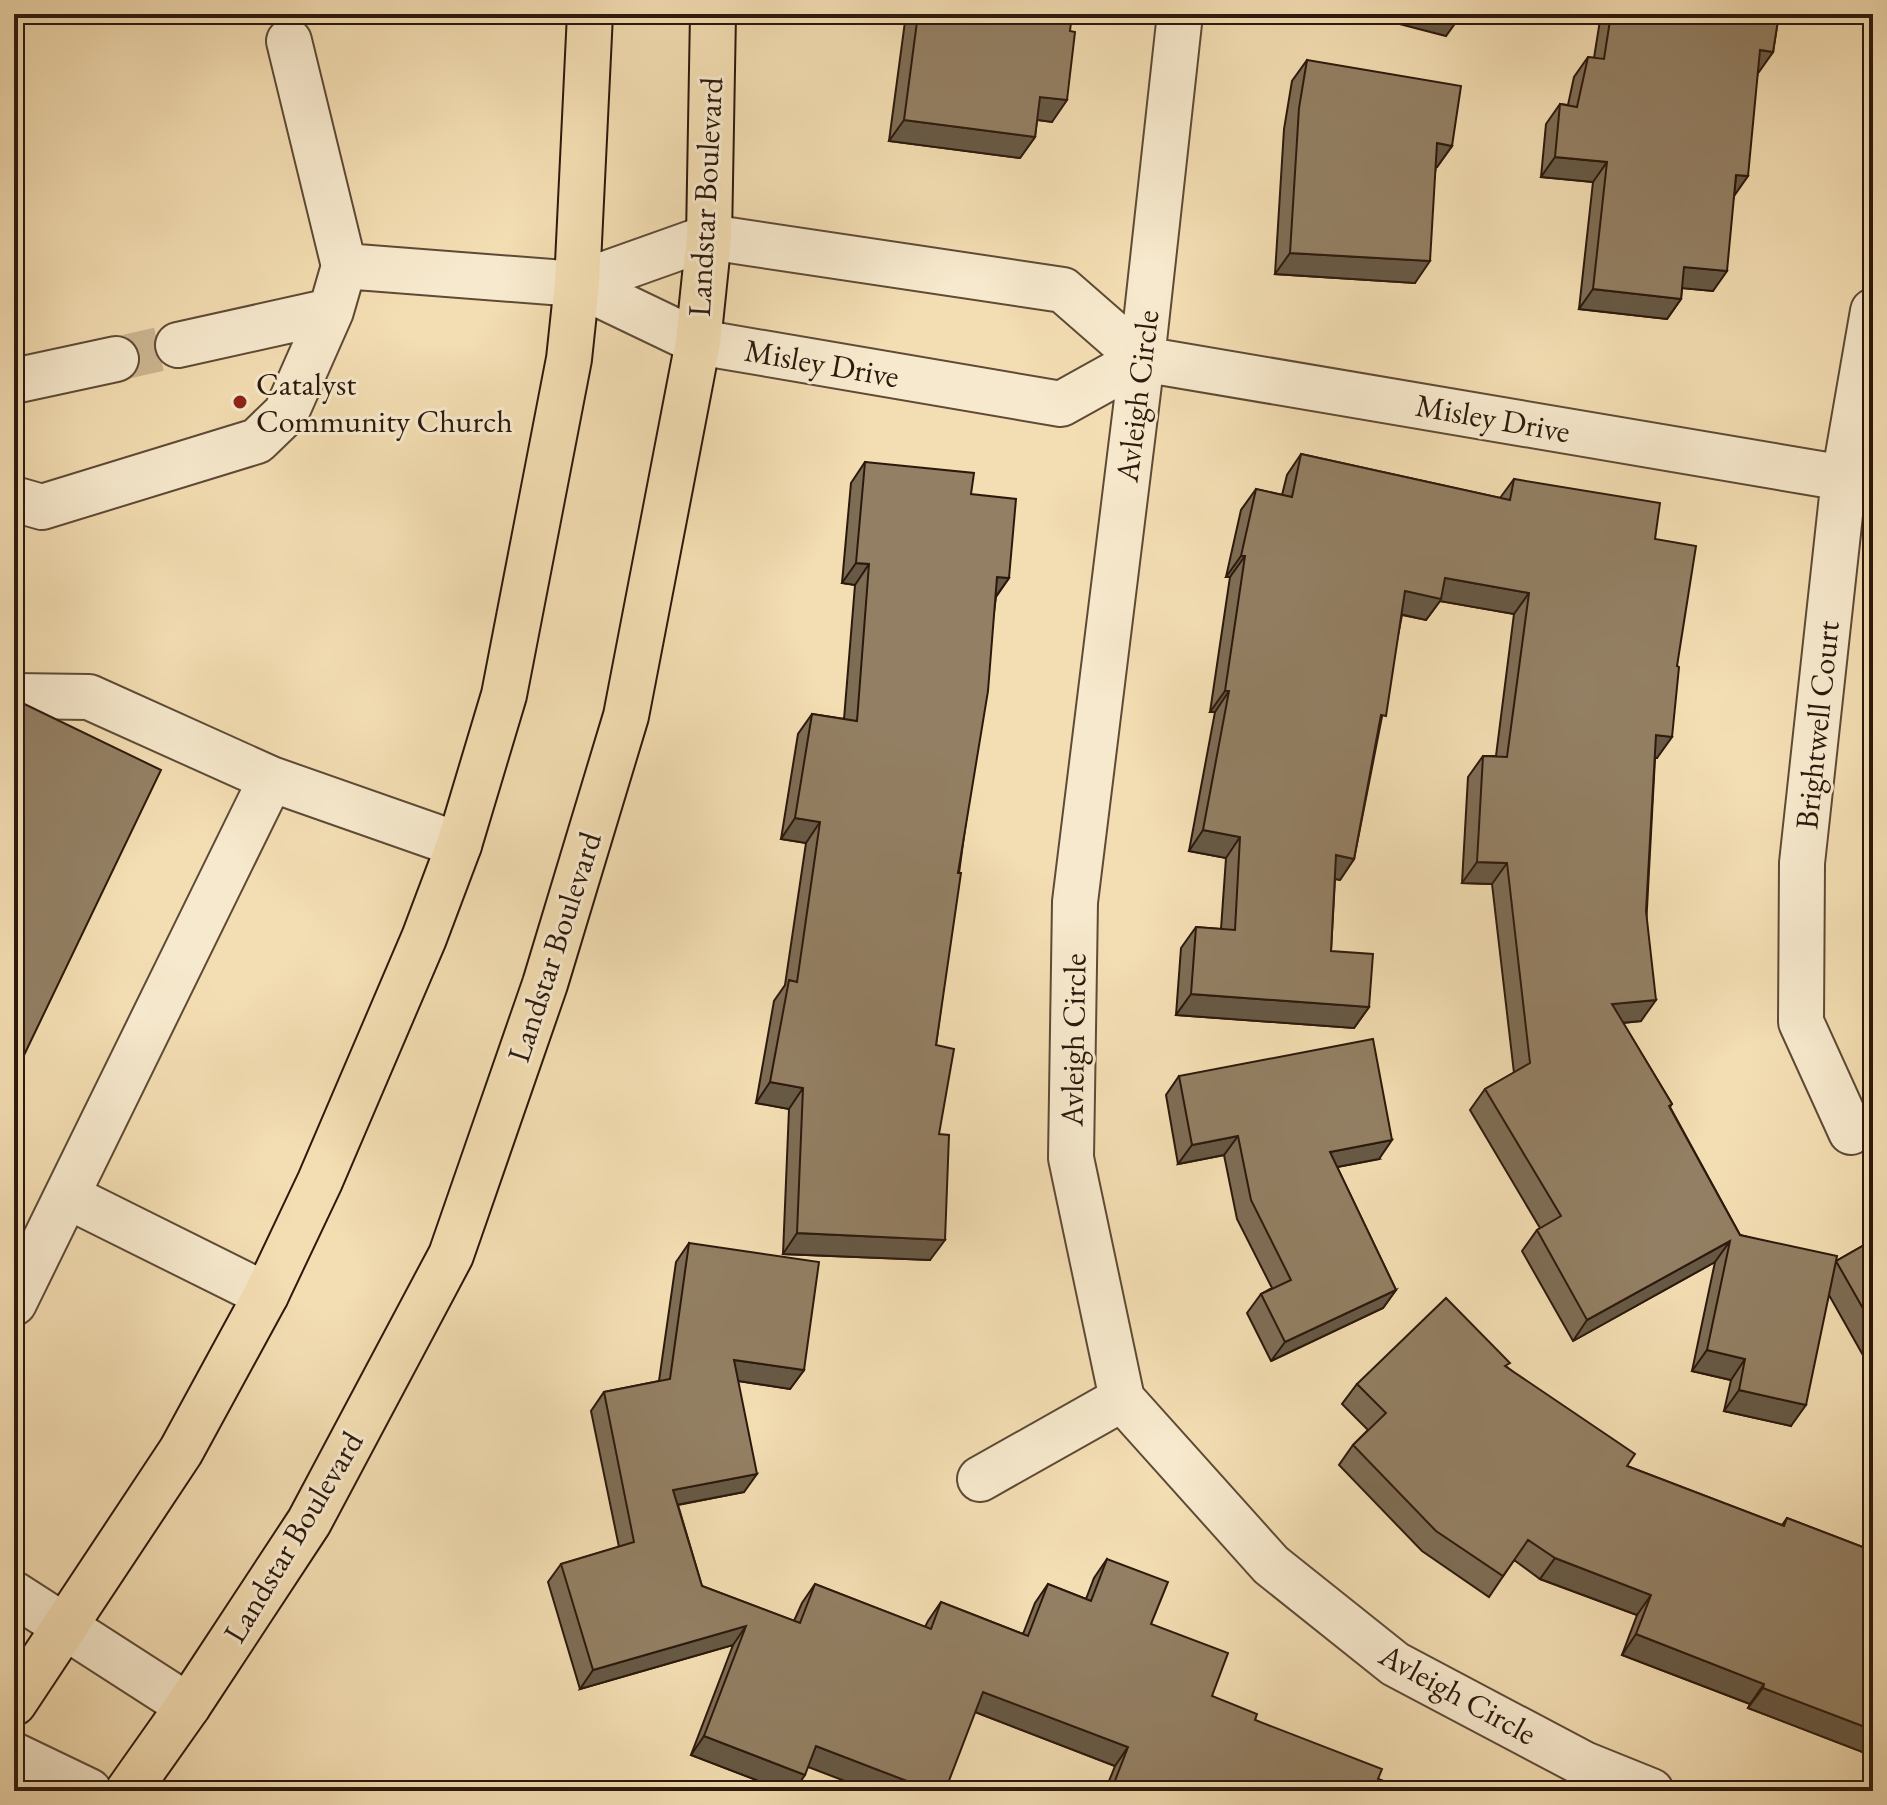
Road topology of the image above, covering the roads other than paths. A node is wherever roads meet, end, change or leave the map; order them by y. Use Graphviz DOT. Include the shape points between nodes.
graph roads {
  1 [pos="590,14"];
  2 [pos="713,14"];
  3 [pos="1180,14"];
  4 [pos="289,41"];
  5 [pos="709,237"];
  6 [pos="344,266"];
  7 [pos="577,284"];
  8 [pos="331,311"];
  9 [pos="1873,311"];
  10 [pos="698,342"];
  11 [pos="178,345"];
  12 [pos="116,359"];
  13 [pos="1142,359"];
  14 [pos="14,381"];
  15 [pos="1844,478"];
  16 [pos="14,499"];
  17 [pos="14,696"];
  18 [pos="271,779"];
  19 [pos="459,845"];
  20 [pos="1851,1132"];
  21 [pos="67,1196"];
  22 [pos="266,1295"];
  23 [pos="14,1303"];
  24 [pos="1122,1399"];
  25 [pos="980,1479"];
  26 [pos="14,1594"];
  27 [pos="65,1628"];
  28 [pos="14,1703"];
  29 [pos="188,1706"];
  30 [pos="14,1755"];
  31 [pos="89,1791"];
  32 [pos="128,1791"];
  33 [pos="1651,1791"];
  1 -- 7 [label="main road"];
  2 -- 5 [label="main road, Landstar Boulevard"];
  3 -- 13 [label="street, Avleigh Circle"];
  4 -- 6 [label="street"];
  5 -- 7 [label="street"];
  5 -- 10 [label="main road, Landstar Boulevard"];
  5 -- 13 [label="street" via="1063,290"];
  6 -- 7 [label="street"];
  6 -- 8 [label="street"];
  7 -- 10 [label="street, Misley Drive"];
  7 -- 19 [label="main road" via="569,359 504,695"];
  8 -- 11 [label="street"];
  8 -- 16 [label="street" via="286,413 257,441 42,507"];
  9 -- 15 [label="street, Brightwell Court"];
  10 -- 13 [label="street, Misley Drive" via="1061,404"];
  10 -- 29 [label="main road, Landstar Boulevard" via="626,716 545,984 451,1255 309,1522"];
  12 -- 14 [label="street"];
  13 -- 15 [label="street, Misley Drive"];
  13 -- 24 [label="street, Avleigh Circle" via="1075,902 1071,1158"];
  15 -- 20 [label="street, Brightwell Court" via="1802,863 1801,1022"];
  17 -- 18 [label="street" via="89,697"];
  18 -- 19 [label="street"];
  18 -- 21 [label="street"];
  19 -- 22 [label="main road" via="326,1167"];
  21 -- 22 [label="street"];
  21 -- 23 [label="street"];
  22 -- 27 [label="main road" via="181,1451"];
  24 -- 25 [label="street"];
  24 -- 33 [label="street, Avleigh Circle" via="1271,1565 1395,1664 1584,1764"];
  26 -- 27 [label="street"];
  27 -- 28 [label="main road"];
  27 -- 29 [label="street"];
  29 -- 32 [label="main road, Landstar Boulevard"];
  30 -- 31 [label="street"];
}
